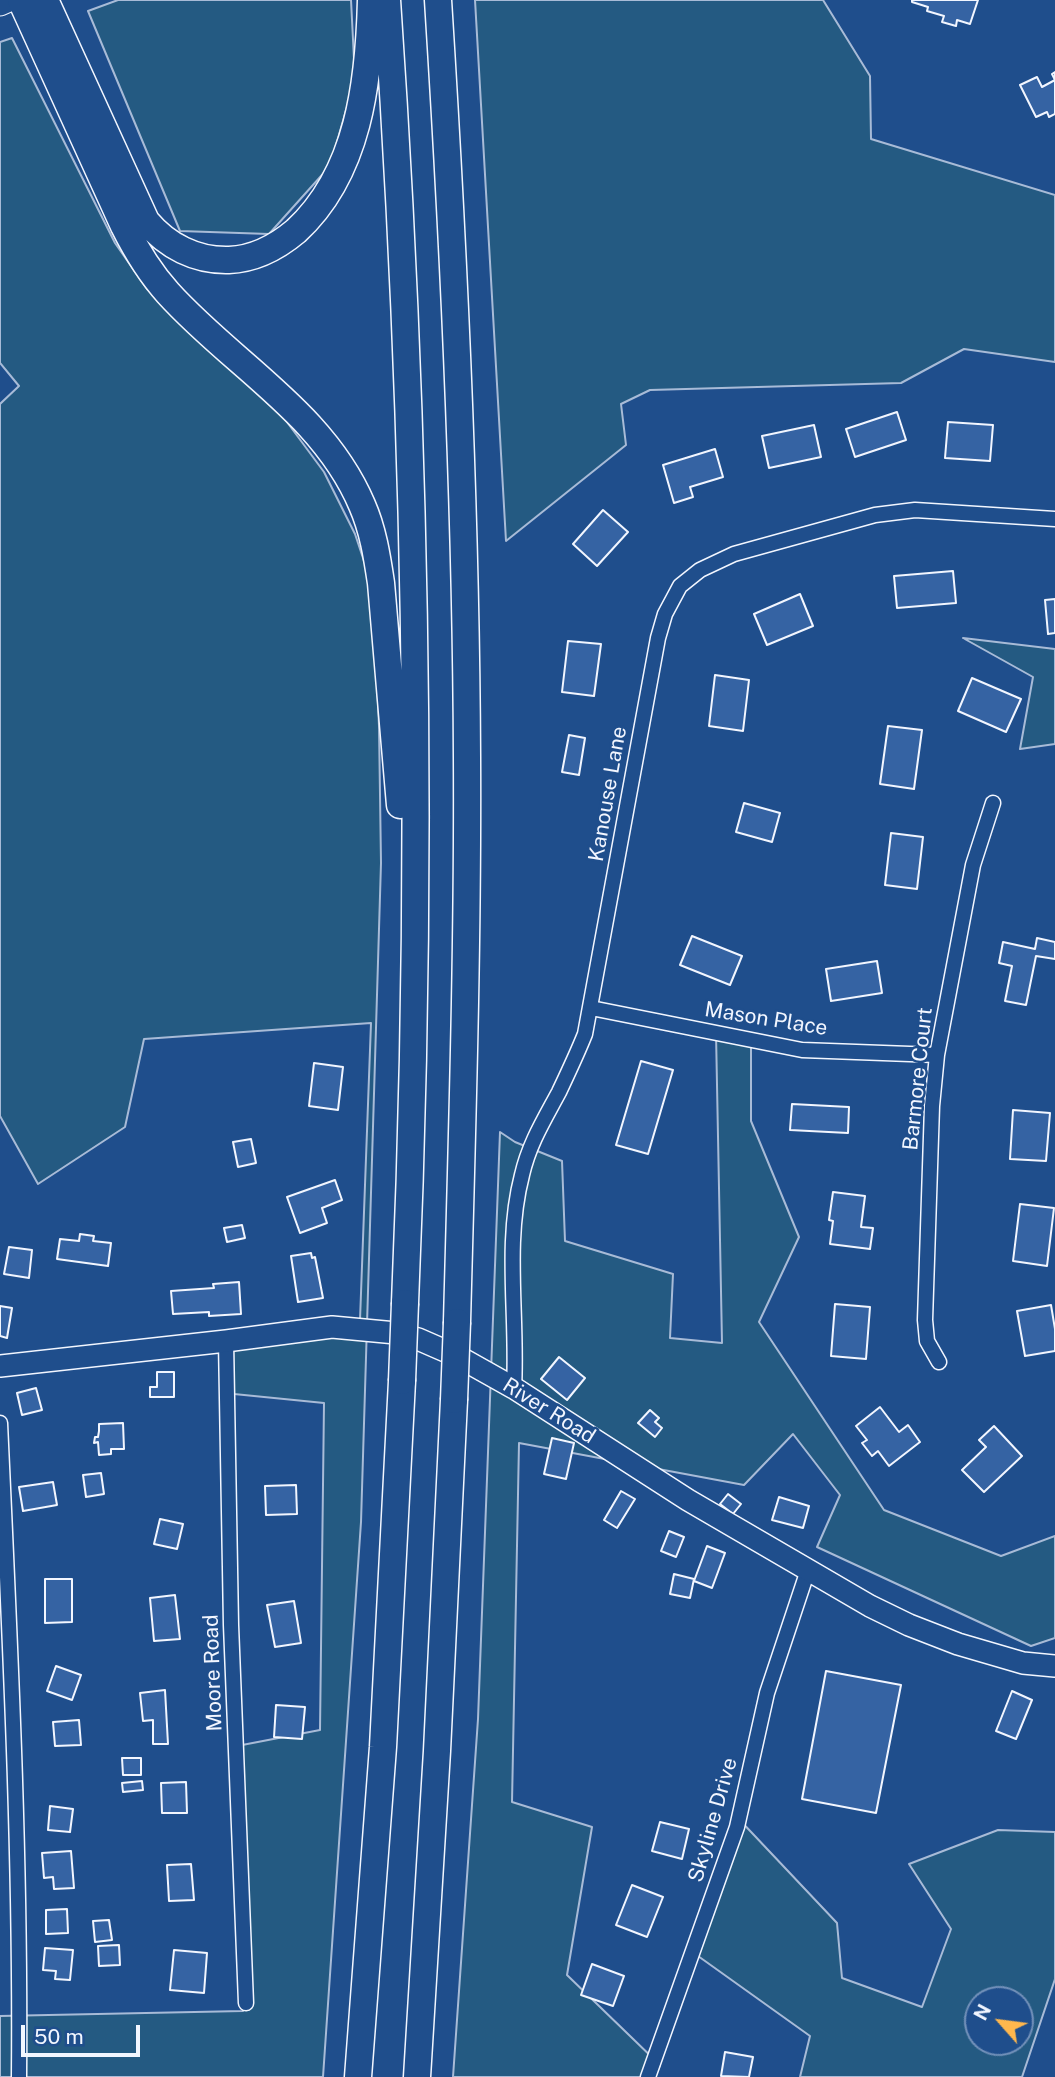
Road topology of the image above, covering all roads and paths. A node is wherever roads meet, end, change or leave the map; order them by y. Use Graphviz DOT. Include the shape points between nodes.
graph roads {
  1 [pos="9,0"];
  2 [pos="21,0"];
  3 [pos="45,0"];
  4 [pos="371,0"];
  5 [pos="387,0"];
  6 [pos="438,0"];
  7 [pos="0,4"];
  8 [pos="1055,519"];
  9 [pos="993,803"];
  10 [pos="414,988"];
  11 [pos="591,1008"];
  12 [pos="937,1055"];
  13 [pos="226,1341"];
  14 [pos="939,1362"];
  15 [pos="0,1366"];
  16 [pos="514,1388"];
  17 [pos="0,1423"];
  18 [pos="808,1570"];
  19 [pos="1055,1666"];
  20 [pos="246,2003"];
  21 [pos="19,2077"];
  22 [pos="358,2077"];
  23 [pos="418,2077"];
  24 [pos="648,2077"];
  1 -- 7 [label="main road"];
  2 -- 10 [label="highway" via="143,261 183,309 312,426 362,505 376,551 387,636"];
  3 -- 4 [label="highway" via="146,221 183,251 232,260 269,250 288,238 331,189 362,97"];
  5 -- 10 [label="highway" via="410,412 416,758"];
  6 -- 23 [label="highway, bridge" via="455,295 466,627 466,949 454,1400"];
  8 -- 11 [label="street, Kanouse Lane" via="915,510 875,515 734,554 700,570 680,586 658,638"];
  9 -- 12 [label="street, Barmore Court" via="973,866"];
  10 -- 22 [label="highway, bridge" via="402,1381 383,1747"];
  11 -- 12 [label="street, Mason Place" via="802,1050"];
  11 -- 16 [label="street, Kanouse Lane" via="585,1034 539,1126 521,1177 515,1209"];
  12 -- 14 [label="street, Barmore Court" via="925,1320 927,1341"];
  13 -- 15 [label="street, River Road"];
  13 -- 16 [label="street, River Road" via="332,1327 396,1333 436,1345"];
  13 -- 20 [label="street, Moore Road" via="231,1625"];
  16 -- 18 [label="street, River Road" via="688,1500"];
  17 -- 21 [label="street" via="13,1704"];
  18 -- 19 [label="street, River Road" via="939,1638 1023,1663"];
  18 -- 24 [label="street, Skyline Drive" via="767,1693 737,1828"];
}
